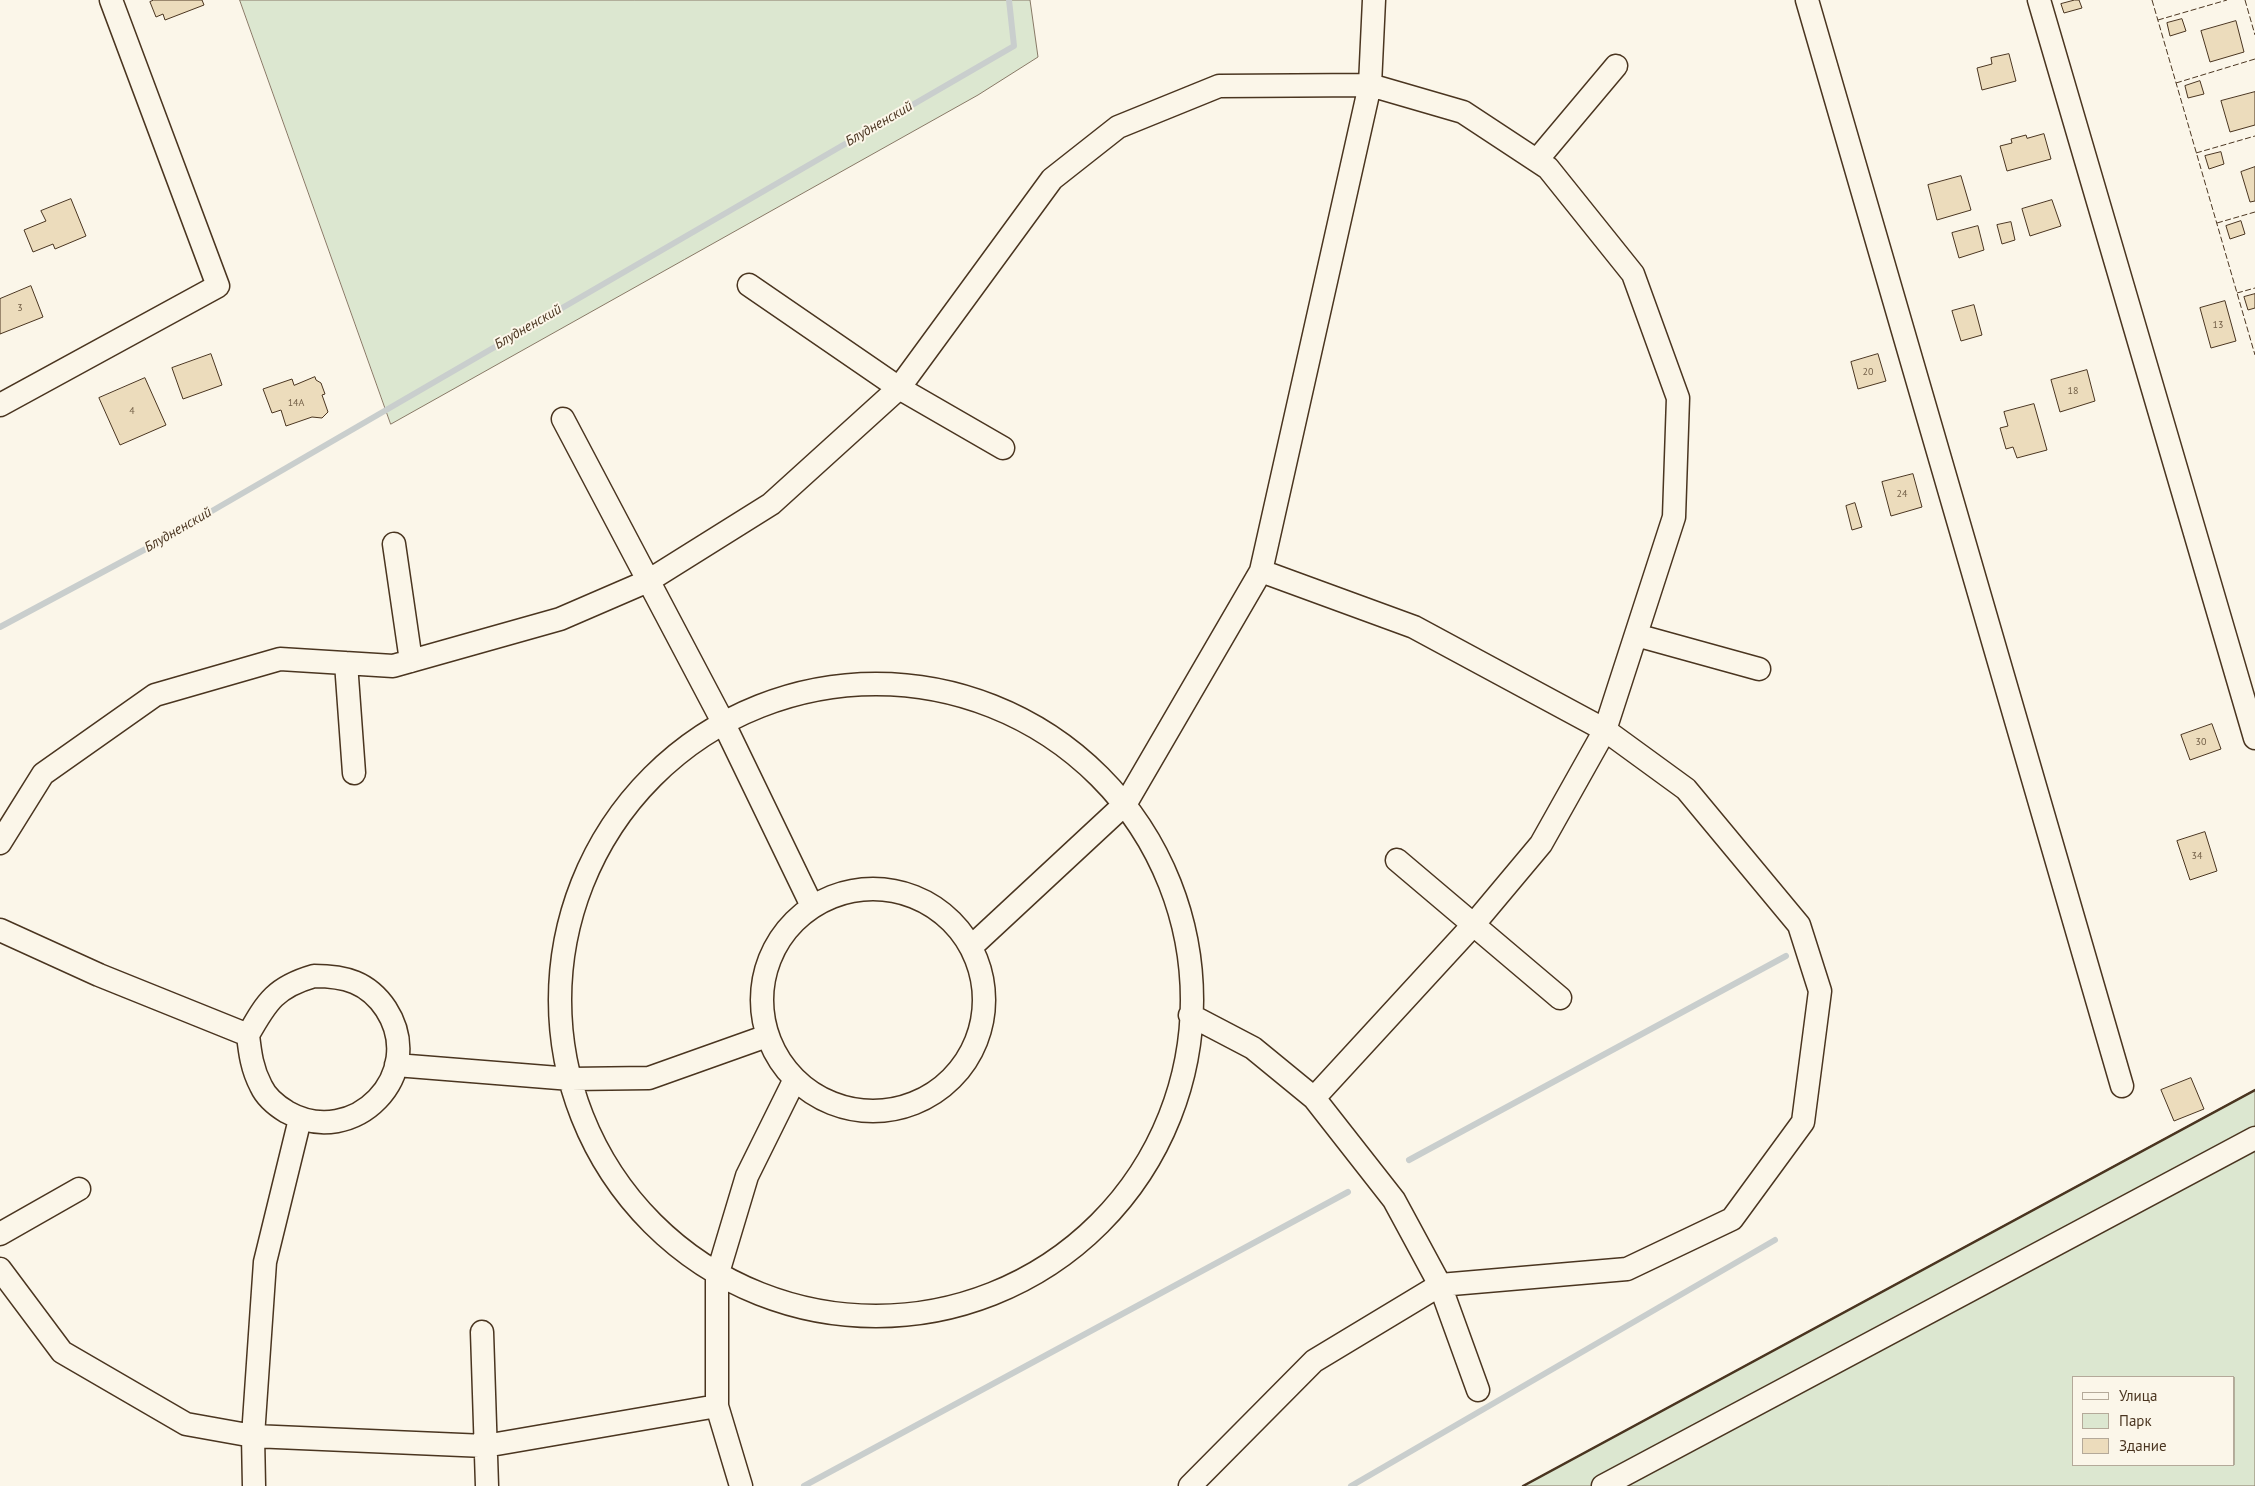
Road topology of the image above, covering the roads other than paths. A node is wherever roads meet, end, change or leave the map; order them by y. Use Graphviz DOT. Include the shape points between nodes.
graph roads {
  1 [pos="111,0"];
  2 [pos="1374,0"];
  3 [pos="1807,0"];
  4 [pos="2039,0"];
  5 [pos="1616,66"];
  6 [pos="1370,85"];
  7 [pos="1537,160"];
  8 [pos="749,285"];
  9 [pos="899,388"];
  10 [pos="0,405"];
  11 [pos="563,418"];
  12 [pos="1003,448"];
  13 [pos="394,544"];
  14 [pos="1261,571"];
  15 [pos="648,581"];
  16 [pos="1636,635"];
  17 [pos="411,661"];
  18 [pos="346,663"];
  19 [pos="1759,669"];
  20 [pos="724,724"];
  21 [pos="1605,730"];
  22 [pos="2255,738"];
  23 [pos="354,773"];
  24 [pos="1126,803"];
  25 [pos="0,843"];
  26 [pos="1397,860"];
  27 [pos="812,906"];
  28 [pos="1474,924"];
  29 [pos="0,930"];
  30 [pos="971,947"];
  31 [pos="1560,998"];
  32 [pos="1190,1015"];
  33 [pos="248,1035"];
  34 [pos="766,1036"];
  35 [pos="396,1065"];
  36 [pos="571,1079"];
  37 [pos="795,1079"];
  38 [pos="2122,1086"];
  39 [pos="1314,1098"];
  40 [pos="300,1119"];
  41 [pos="2255,1138"];
  42 [pos="79,1189"];
  43 [pos="0,1234"];
  44 [pos="0,1269"];
  45 [pos="717,1276"];
  46 [pos="1440,1286"];
  47 [pos="482,1332"];
  48 [pos="1478,1390"];
  49 [pos="718,1406"];
  50 [pos="253,1436"];
  51 [pos="485,1446"];
  52 [pos="1606,1485"];
  53 [pos="254,1486"];
  54 [pos="487,1486"];
  55 [pos="741,1486"];
  56 [pos="1190,1486"];
  1 -- 10 [label="street" via="218,286"];
  2 -- 6 [label="street"];
  3 -- 38 [label="street"];
  4 -- 22 [label="street"];
  5 -- 7 [label="street"];
  6 -- 7 [label="street" via="1463,112"];
  6 -- 9 [label="street" via="1219,86 1118,127 1052,179"];
  6 -- 14 [label="street"];
  7 -- 16 [label="street" via="1548,168 1633,274 1678,398 1674,517"];
  8 -- 9 [label="street"];
  9 -- 12 [label="street"];
  9 -- 15 [label="street" via="771,504"];
  11 -- 15 [label="street"];
  13 -- 17 [label="street"];
  14 -- 21 [label="street" via="1414,627"];
  14 -- 24 [label="street"];
  15 -- 17 [label="street" via="560,619"];
  15 -- 20 [label="street"];
  16 -- 19 [label="street"];
  16 -- 21 [label="street"];
  17 -- 18 [label="street" via="394,666"];
  18 -- 23 [label="street"];
  18 -- 25 [label="street" via="280,659 156,695 43,774"];
  20 -- 24 [label="street" via="759,704 858,682 959,692 1052,734"];
  20 -- 27 [label="street"];
  20 -- 36 [label="street" via="672,756 605,832 566,926 558,1028"];
  21 -- 28 [label="street" via="1541,844"];
  21 -- 46 [label="street" via="1686,790 1799,925 1820,991 1803,1122 1732,1219 1627,1269"];
  24 -- 30 [label="street"];
  24 -- 32 [label="street" via="1174,888 1193,983"];
  26 -- 28 [label="street"];
  27 -- 30 [label="street" via="845,892 882,889 918,898 948,918"];
  27 -- 34 [label="street" via="785,931 767,963 761,1000"];
  28 -- 31 [label="street"];
  28 -- 39 [label="street"];
  29 -- 33 [label="street" via="99,975"];
  30 -- 37 [label="street" via="983,982 983,1019 971,1054 948,1082 917,1103 881,1112 845,1108 811,1094"];
  32 -- 39 [label="street" via="1253,1048"];
  32 -- 45 [label="street" via="1184,1080 1145,1169 1082,1242 999,1293 905,1317 818,1312"];
  33 -- 35 [label="street" via="272,996 292,982 314,976 338,976 360,984 379,999 392,1018 398,1041"];
  33 -- 40 [label="street" via="252,1064 261,1088 278,1106"];
  34 -- 36 [label="street" via="649,1078"];
  34 -- 37 [label="street" via="784,1068"];
  35 -- 36 [label="street"];
  35 -- 40 [label="street" via="387,1088 370,1107 349,1119 324,1123"];
  36 -- 45 [label="street" via="584,1126 638,1212"];
  37 -- 45 [label="street" via="747,1176"];
  39 -- 46 [label="street" via="1394,1200"];
  40 -- 50 [label="street" via="265,1262"];
  41 -- 52 [label="street"];
  42 -- 43 [label="street"];
  44 -- 50 [label="street" via="62,1352 186,1424"];
  45 -- 49 [label="street"];
  46 -- 48 [label="street"];
  46 -- 56 [label="street" via="1314,1361"];
  47 -- 51 [label="street"];
  49 -- 51 [label="street"];
  49 -- 55 [label="street"];
  50 -- 51 [label="street"];
  50 -- 53 [label="street"];
  51 -- 54 [label="street"];
}
